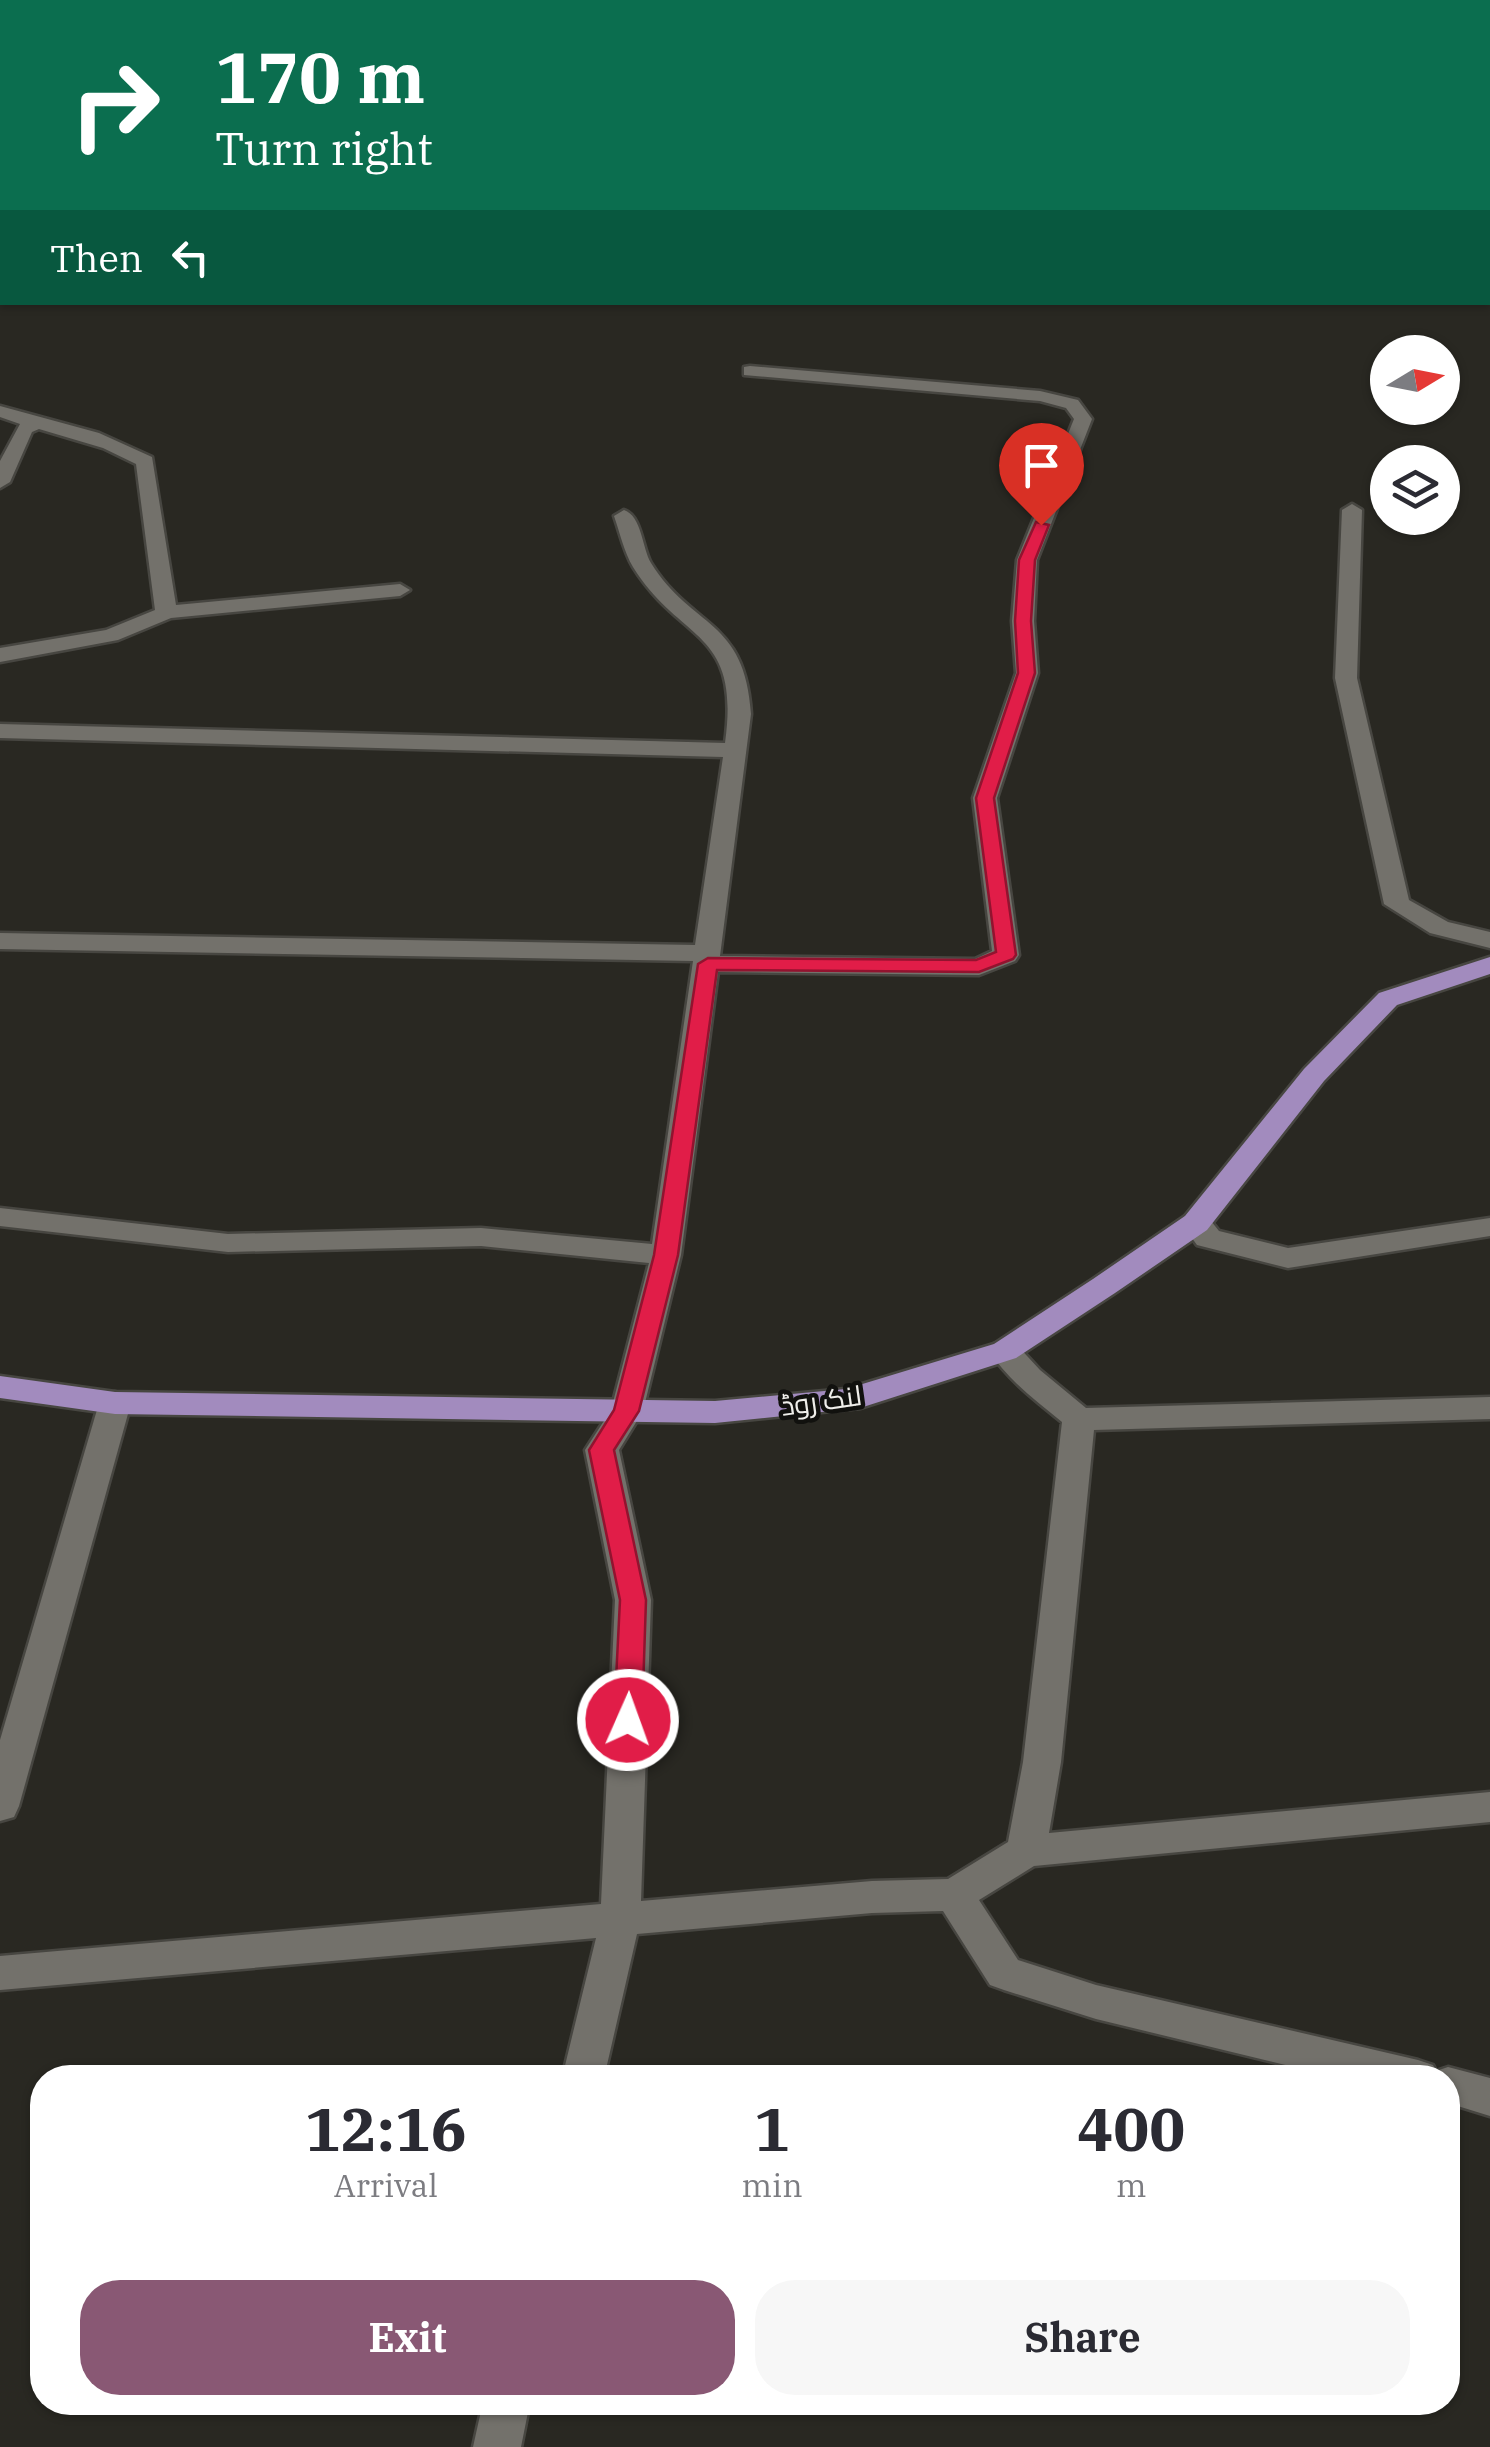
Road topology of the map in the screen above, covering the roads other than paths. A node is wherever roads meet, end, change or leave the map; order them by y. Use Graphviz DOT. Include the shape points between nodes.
graph roads {
  1 [pos="750,371"];
  2 [pos="0,410"];
  3 [pos="35,424"];
  4 [pos="0,482"];
  5 [pos="1352,510"];
  6 [pos="624,516"];
  7 [pos="400,590"];
  8 [pos="166,612"];
  9 [pos="0,654"];
  10 [pos="0,731"];
  11 [pos="735,750"];
  12 [pos="1490,940"];
  13 [pos="0,941"];
  14 [pos="709,958"];
  15 [pos="1490,965"];
  16 [pos="0,1217"];
  17 [pos="1196,1223"];
  18 [pos="1490,1227"];
  19 [pos="666,1255"];
  20 [pos="1005,1351"];
  21 [pos="0,1387"];
  22 [pos="115,1403"];
  23 [pos="1490,1408"];
  24 [pos="626,1411"];
  25 [pos="1079,1419"];
  26 [pos="0,1806"];
  27 [pos="1490,1806"];
  28 [pos="1026,1851"];
  29 [pos="954,1895"];
  30 [pos="620,1918"];
  31 [pos="0,1973"];
  32 [pos="586,2065"];
  33 [pos="1363,2065"];
  34 [pos="1460,2088"];
  35 [pos="1490,2097"];
  36 [pos="504,2415"];
  37 [pos="496,2447"];
  1 -- 14 [label="street" via="1040,396 1072,404 1083,420 1027,560 1027,673 985,798 1006,955 979,966"];
  2 -- 3 [label="street"];
  3 -- 4 [label="street" via="24,429"];
  3 -- 8 [label="street" via="57,425 145,461"];
  5 -- 12 [label="street" via="1346,678 1397,904 1439,928"];
  6 -- 11 [label="street" via="642,565 729,653 740,692"];
  7 -- 8 [label="street"];
  8 -- 9 [label="street" via="116,632"];
  10 -- 11 [label="street"];
  11 -- 14 [label="street"];
  13 -- 14 [label="street"];
  14 -- 19 [label="street"];
  15 -- 17 [label="main road, لنک روڈ" via="1388,999 1314,1075"];
  16 -- 19 [label="street" via="228,1243 480,1237"];
  17 -- 18 [label="street" via="1208,1238 1288,1258"];
  17 -- 20 [label="main road, لنک روڈ"];
  19 -- 24 [label="street"];
  20 -- 24 [label="main road, لنک روڈ" via="848,1400 715,1412"];
  20 -- 25 [label="street"];
  21 -- 22 [label="main road, لنک روڈ"];
  22 -- 24 [label="main road, لنک روڈ"];
  22 -- 26 [label="street"];
  23 -- 25 [label="street"];
  24 -- 30 [label="street" via="602,1450 633,1600"];
  25 -- 28 [label="street" via="1042,1762"];
  27 -- 28 [label="street"];
  28 -- 29 [label="street"];
  29 -- 30 [label="street"];
  29 -- 33 [label="street" via="1004,1973 1096,2002"];
  30 -- 31 [label="street"];
  30 -- 32 [label="street"];
  34 -- 35 [label="street"];
  36 -- 37 [label="street"];
}
